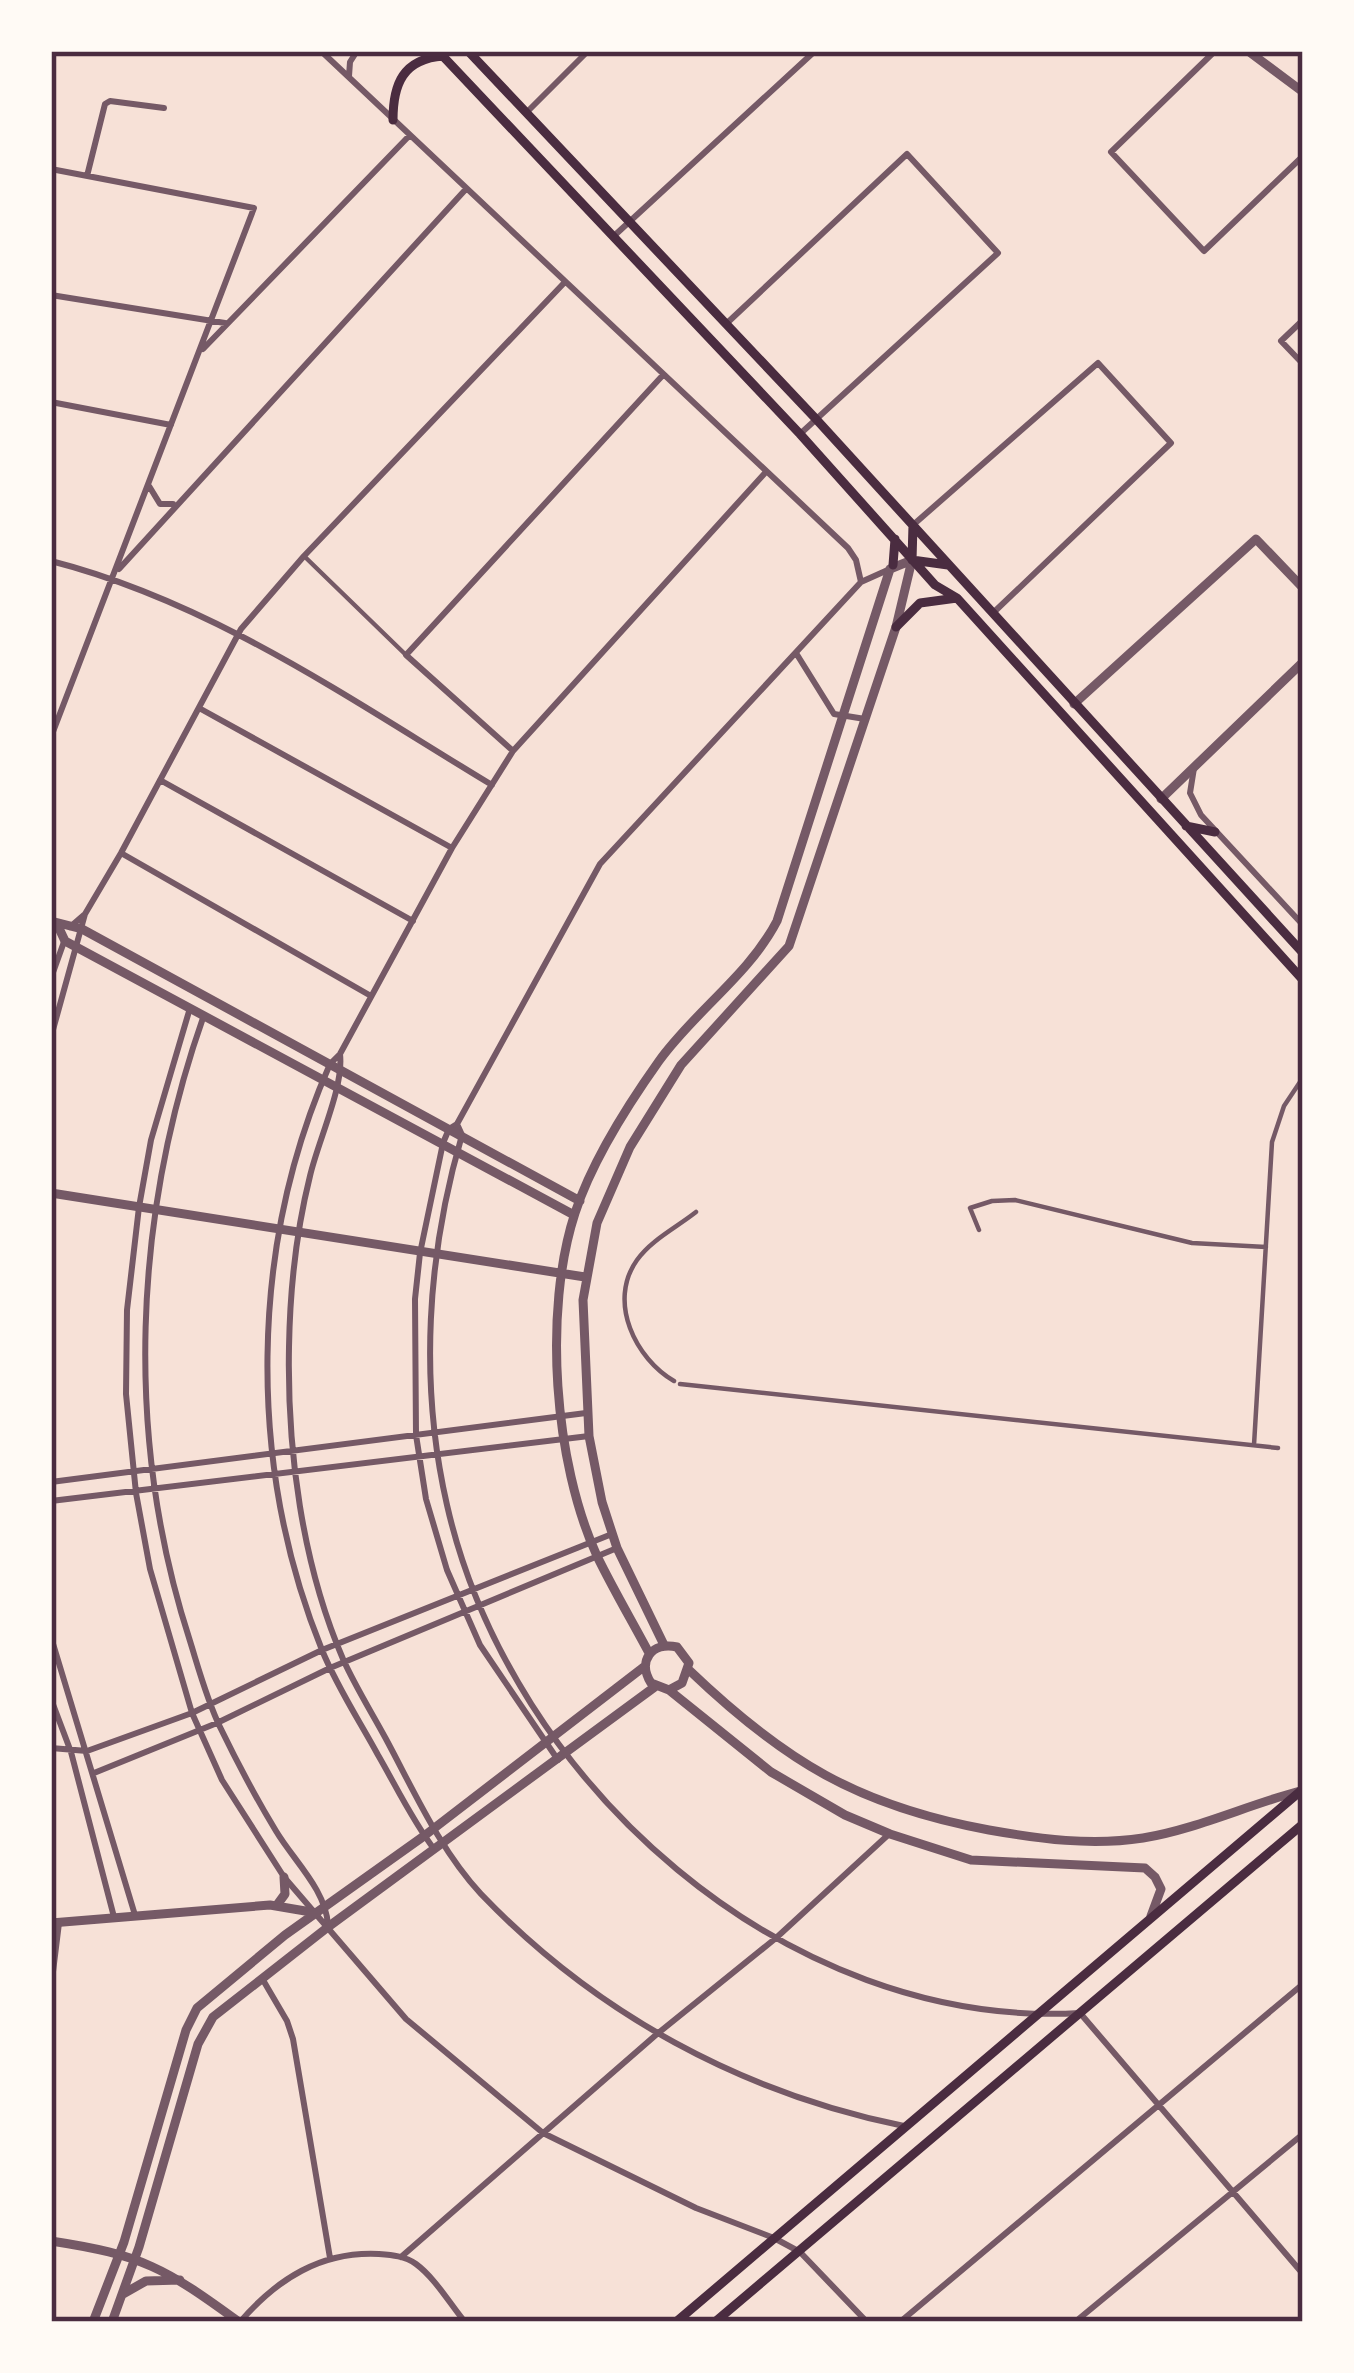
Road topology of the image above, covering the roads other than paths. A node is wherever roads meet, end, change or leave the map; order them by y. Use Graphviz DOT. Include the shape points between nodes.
graph roads {
  1 [pos="321,51"];
  2 [pos="357,51"];
  3 [pos="468,51"];
  4 [pos="587,51"];
  5 [pos="815,51"];
  6 [pos="1214,51"];
  7 [pos="1248,51"];
  8 [pos="441,53"];
  9 [pos="350,80"];
  10 [pos="1303,92"];
  11 [pos="164,109"];
  12 [pos="527,112"];
  13 [pos="393,120"];
  14 [pos="409,136"];
  15 [pos="1303,156"];
  16 [pos="51,169"];
  17 [pos="87,176"];
  18 [pos="466,189"];
  19 [pos="630,221"];
  20 [pos="614,236"];
  21 [pos="564,283"];
  22 [pos="51,295"];
  23 [pos="1303,320"];
  24 [pos="210,322"];
  25 [pos="226,323"];
  26 [pos="725,325"];
  27 [pos="198,354"];
  28 [pos="1303,364"];
  29 [pos="663,376"];
  30 [pos="51,402"];
  31 [pos="816,419"];
  32 [pos="171,424"];
  33 [pos="800,434"];
  34 [pos="765,473"];
  35 [pos="148,483"];
  36 [pos="175,503"];
  37 [pos="913,525"];
  38 [pos="895,539"];
  39 [pos="304,556"];
  40 [pos="51,560"];
  41 [pos="912,560"];
  42 [pos="950,565"];
  43 [pos="892,567"];
  44 [pos="112,576"];
  45 [pos="861,582"];
  46 [pos="1303,588"];
  47 [pos="957,598"];
  48 [pos="993,613"];
  49 [pos="896,627"];
  50 [pos="239,633"];
  51 [pos="796,652"];
  52 [pos="406,656"];
  53 [pos="1303,662"];
  54 [pos="1074,704"];
  55 [pos="199,707"];
  56 [pos="845,716"];
  57 [pos="866,719"];
  58 [pos="52,732"];
  59 [pos="513,751"];
  60 [pos="1194,768"];
  61 [pos="160,780"];
  62 [pos="492,785"];
  63 [pos="1161,800"];
  64 [pos="1186,826"];
  65 [pos="1215,832"];
  66 [pos="452,848"];
  67 [pos="121,853"];
  68 [pos="413,921"];
  69 [pos="54,923"];
  70 [pos="1303,925"];
  71 [pos="76,927"];
  72 [pos="65,941"];
  73 [pos="76,947"];
  74 [pos="1303,953"];
  75 [pos="51,978"];
  76 [pos="1303,980"];
  77 [pos="371,997"];
  78 [pos="190,1008"];
  79 [pos="204,1016"];
  80 [pos="51,1037"];
  81 [pos="340,1054"];
  82 [pos="330,1064"];
  83 [pos="342,1070"];
  84 [pos="323,1079"];
  85 [pos="1300,1082"];
  86 [pos="336,1086"];
  87 [pos="456,1129"];
  88 [pos="443,1143"];
  89 [pos="457,1151"];
  90 [pos="51,1193"];
  91 [pos="580,1201"];
  92 [pos="139,1207"];
  93 [pos="155,1210"];
  94 [pos="696,1212"];
  95 [pos="574,1215"];
  96 [pos="280,1230"];
  97 [pos="979,1230"];
  98 [pos="299,1233"];
  99 [pos="1266,1247"];
  100 [pos="419,1253"];
  101 [pos="437,1256"];
  102 [pos="562,1273"];
  103 [pos="585,1277"];
  104 [pos="126,1355"];
  105 [pos="145,1355"];
  106 [pos="288,1368"];
  107 [pos="267,1369"];
  108 [pos="586,1413"];
  109 [pos="562,1417"];
  110 [pos="434,1433"];
  111 [pos="416,1436"];
  112 [pos="589,1436"];
  113 [pos="565,1439"];
  114 [pos="1254,1445"];
  115 [pos="1278,1448"];
  116 [pos="293,1451"];
  117 [pos="273,1454"];
  118 [pos="437,1455"];
  119 [pos="419,1457"];
  120 [pos="154,1469"];
  121 [pos="133,1472"];
  122 [pos="296,1473"];
  123 [pos="275,1475"];
  124 [pos="51,1482"];
  125 [pos="155,1490"];
  126 [pos="136,1493"];
  127 [pos="51,1501"];
  128 [pos="612,1534"];
  129 [pos="592,1542"];
  130 [pos="617,1548"];
  131 [pos="597,1556"];
  132 [pos="473,1589"];
  133 [pos="457,1596"];
  134 [pos="177,1601"];
  135 [pos="480,1605"];
  136 [pos="159,1606"];
  137 [pos="464,1612"];
  138 [pos="51,1637"];
  139 [pos="338,1644"];
  140 [pos="664,1645"];
  141 [pos="322,1650"];
  142 [pos="649,1653"];
  143 [pos="344,1662"];
  144 [pos="645,1666"];
  145 [pos="330,1668"];
  146 [pos="689,1670"];
  147 [pos="656,1687"];
  148 [pos="669,1690"];
  149 [pos="51,1699"];
  150 [pos="211,1706"];
  151 [pos="192,1713"];
  152 [pos="217,1723"];
  153 [pos="198,1730"];
  154 [pos="550,1741"];
  155 [pos="51,1748"];
  156 [pos="88,1751"];
  157 [pos="71,1752"];
  158 [pos="562,1757"];
  159 [pos="94,1772"];
  160 [pos="1302,1790"];
  161 [pos="911,1814"];
  162 [pos="1303,1824"];
  163 [pos="434,1828"];
  164 [pos="890,1834"];
  165 [pos="424,1836"];
  166 [pos="1065,1841"];
  167 [pos="439,1846"];
  168 [pos="1062,1865"];
  169 [pos="284,1876"];
  170 [pos="327,1904"];
  171 [pos="277,1905"];
  172 [pos="317,1912"];
  173 [pos="135,1915"];
  174 [pos="114,1917"];
  175 [pos="1148,1922"];
  176 [pos="55,1923"];
  177 [pos="328,1927"];
  178 [pos="776,1938"];
  179 [pos="263,1980"];
  180 [pos="1303,1984"];
  181 [pos="51,1988"];
  182 [pos="1080,2013"];
  183 [pos="1036,2015"];
  184 [pos="657,2034"];
  185 [pos="1158,2105"];
  186 [pos="905,2126"];
  187 [pos="543,2133"];
  188 [pos="1303,2134"];
  189 [pos="1233,2193"];
  190 [pos="774,2238"];
  191 [pos="51,2241"];
  192 [pos="800,2252"];
  193 [pos="120,2253"];
  194 [pos="401,2257"];
  195 [pos="136,2258"];
  196 [pos="330,2258"];
  197 [pos="1303,2274"];
  198 [pos="183,2280"];
  199 [pos="123,2294"];
  200 [pos="93,2322"];
  201 [pos="112,2322"];
  202 [pos="240,2322"];
  203 [pos="464,2322"];
  204 [pos="676,2322"];
  205 [pos="716,2322"];
  206 [pos="867,2322"];
  207 [pos="900,2322"];
  208 [pos="1075,2322"];
  1 -- 9 [label="street"];
  2 -- 9 [label="street"];
  3 -- 12 [label="main road"];
  4 -- 12 [label="street"];
  5 -- 19 [label="street"];
  6 -- 15 [label="street" via="1111,152 1204,251"];
  7 -- 10 [label="street"];
  8 -- 13 [label="main road" via="403,73"];
  8 -- 20 [label="main road"];
  9 -- 13 [label="street"];
  11 -- 17 [label="street" via="105,104"];
  12 -- 19 [label="main road"];
  13 -- 14 [label="street"];
  14 -- 18 [label="street"];
  14 -- 25 [label="street"];
  16 -- 17 [label="street"];
  17 -- 24 [label="street" via="254,208"];
  18 -- 21 [label="street"];
  18 -- 36 [label="street"];
  19 -- 20 [label="street"];
  19 -- 26 [label="main road"];
  20 -- 33 [label="main road"];
  21 -- 29 [label="street"];
  21 -- 39 [label="street"];
  22 -- 24 [label="street"];
  23 -- 28 [label="street" via="1281,341"];
  24 -- 25 [label="street"];
  24 -- 27 [label="street"];
  25 -- 27 [label="street"];
  26 -- 31 [label="main road"];
  26 -- 31 [label="street" via="907,154 998,253"];
  27 -- 32 [label="street"];
  29 -- 34 [label="street"];
  29 -- 52 [label="street"];
  30 -- 32 [label="street"];
  31 -- 33 [label="street"];
  31 -- 37 [label="main road"];
  32 -- 35 [label="street"];
  33 -- 38 [label="main road"];
  34 -- 45 [label="street" via="853,554"];
  34 -- 59 [label="street"];
  35 -- 36 [label="street" via="160,504"];
  35 -- 44 [label="street"];
  36 -- 44 [label="street"];
  37 -- 41 [label="main road"];
  37 -- 42 [label="main road"];
  37 -- 48 [label="street" via="1098,363 1171,442"];
  38 -- 41 [label="main road"];
  38 -- 43 [label="main road"];
  39 -- 50 [label="street"];
  39 -- 52 [label="street"];
  40 -- 44 [label="street"];
  41 -- 42 [label="main road"];
  41 -- 43 [label="street"];
  41 -- 47 [label="main road"];
  41 -- 49 [label="street"];
  42 -- 48 [label="main road"];
  43 -- 45 [label="street"];
  43 -- 56 [label="street"];
  44 -- 50 [label="street"];
  44 -- 58 [label="street"];
  45 -- 51 [label="street"];
  46 -- 54 [label="street" via="1256,539"];
  47 -- 49 [label="main road" via="920,603"];
  47 -- 76 [label="main road"];
  48 -- 54 [label="main road"];
  49 -- 57 [label="street"];
  50 -- 55 [label="street"];
  50 -- 62 [label="street"];
  51 -- 56 [label="street" via="824,703"];
  51 -- 87 [label="street" via="600,864"];
  52 -- 59 [label="street"];
  53 -- 60 [label="street"];
  54 -- 63 [label="main road"];
  55 -- 61 [label="street"];
  55 -- 66 [label="street"];
  56 -- 57 [label="street"];
  56 -- 91 [label="street" via="768,939 662,1058"];
  57 -- 103 [label="street" via="789,946 662,1093 607,1197"];
  59 -- 62 [label="street"];
  60 -- 63 [label="street"];
  60 -- 65 [label="street" via="1192,801"];
  61 -- 67 [label="street"];
  61 -- 68 [label="street"];
  62 -- 66 [label="street"];
  63 -- 64 [label="main road"];
  64 -- 65 [label="main road"];
  64 -- 74 [label="main road"];
  65 -- 70 [label="street"];
  66 -- 68 [label="street"];
  67 -- 71 [label="street"];
  67 -- 77 [label="street"];
  68 -- 77 [label="street"];
  69 -- 71 [label="street"];
  69 -- 72 [label="street"];
  71 -- 72 [label="street"];
  71 -- 73 [label="street"];
  71 -- 82 [label="street"];
  72 -- 73 [label="street"];
  72 -- 75 [label="street"];
  73 -- 78 [label="street"];
  73 -- 80 [label="street"];
  77 -- 81 [label="street"];
  78 -- 79 [label="street"];
  78 -- 92 [label="street"];
  79 -- 84 [label="street"];
  79 -- 93 [label="street" via="172,1118"];
  81 -- 82 [label="street"];
  81 -- 83 [label="street"];
  82 -- 83 [label="street"];
  82 -- 84 [label="street"];
  83 -- 86 [label="street"];
  83 -- 87 [label="street"];
  84 -- 86 [label="street"];
  84 -- 96 [label="street"];
  85 -- 99 [label="street" via="1272,1142"];
  86 -- 88 [label="street"];
  86 -- 98 [label="street"];
  87 -- 88 [label="street"];
  87 -- 89 [label="street"];
  87 -- 91 [label="street"];
  88 -- 89 [label="street"];
  88 -- 100 [label="street"];
  89 -- 95 [label="street"];
  89 -- 101 [label="street"];
  90 -- 92 [label="street"];
  91 -- 95 [label="street"];
  92 -- 93 [label="street"];
  92 -- 104 [label="street"];
  93 -- 96 [label="street"];
  93 -- 105 [label="street"];
  94 -- 114 [label="street" via="650,1246 630,1273 626,1306 628,1329 646,1358 678,1380"];
  95 -- 102 [label="street"];
  96 -- 98 [label="street"];
  96 -- 107 [label="street"];
  97 -- 99 [label="street" via="970,1208 1015,1200 1192,1243"];
  98 -- 100 [label="street"];
  98 -- 106 [label="street"];
  99 -- 114 [label="street"];
  100 -- 101 [label="street"];
  100 -- 111 [label="street"];
  101 -- 102 [label="street"];
  101 -- 110 [label="street" via="429,1351"];
  102 -- 103 [label="street"];
  102 -- 109 [label="street"];
  103 -- 108 [label="street"];
  104 -- 105 [label="street"];
  104 -- 121 [label="street"];
  105 -- 120 [label="street"];
  106 -- 107 [label="street"];
  106 -- 116 [label="street"];
  107 -- 117 [label="street"];
  108 -- 109 [label="street"];
  108 -- 112 [label="street"];
  109 -- 110 [label="street"];
  109 -- 113 [label="street"];
  110 -- 111 [label="street"];
  110 -- 118 [label="street"];
  111 -- 116 [label="street"];
  111 -- 119 [label="street"];
  112 -- 113 [label="street"];
  112 -- 128 [label="street"];
  113 -- 118 [label="street"];
  113 -- 129 [label="street"];
  114 -- 115 [label="street"];
  116 -- 117 [label="street"];
  116 -- 122 [label="street"];
  117 -- 120 [label="street"];
  117 -- 123 [label="street"];
  118 -- 119 [label="street"];
  118 -- 132 [label="street"];
  119 -- 122 [label="street"];
  119 -- 133 [label="street"];
  120 -- 121 [label="street"];
  120 -- 125 [label="street"];
  121 -- 124 [label="street"];
  121 -- 126 [label="street"];
  122 -- 123 [label="street"];
  122 -- 139 [label="street"];
  123 -- 125 [label="street"];
  123 -- 141 [label="street"];
  125 -- 126 [label="street"];
  125 -- 134 [label="street"];
  126 -- 127 [label="street"];
  126 -- 136 [label="street"];
  128 -- 129 [label="street"];
  128 -- 130 [label="street"];
  129 -- 131 [label="street"];
  129 -- 132 [label="street"];
  130 -- 131 [label="street"];
  130 -- 140 [label="street"];
  131 -- 135 [label="street"];
  131 -- 142 [label="street"];
  132 -- 133 [label="street"];
  132 -- 135 [label="street"];
  133 -- 137 [label="street"];
  133 -- 139 [label="street"];
  134 -- 136 [label="street"];
  134 -- 150 [label="street"];
  135 -- 137 [label="street"];
  135 -- 154 [label="street"];
  136 -- 151 [label="street"];
  137 -- 143 [label="street"];
  137 -- 154 [label="street" via="494,1670"];
  138 -- 156 [label="street"];
  139 -- 141 [label="street"];
  139 -- 143 [label="street"];
  140 -- 142 [label="street"];
  140 -- 146 [label="street" via="682,1651"];
  141 -- 145 [label="street"];
  141 -- 150 [label="street"];
  142 -- 144 [label="street"];
  143 -- 145 [label="street"];
  143 -- 163 [label="street"];
  144 -- 147 [label="street"];
  144 -- 154 [label="street"];
  145 -- 152 [label="street"];
  145 -- 165 [label="street"];
  146 -- 148 [label="street"];
  146 -- 161 [label="street" via="783,1752"];
  147 -- 148 [label="street"];
  147 -- 158 [label="street"];
  148 -- 164 [label="street" via="771,1772"];
  149 -- 157 [label="street"];
  150 -- 151 [label="street"];
  150 -- 152 [label="street"];
  151 -- 153 [label="street"];
  151 -- 156 [label="street"];
  152 -- 153 [label="street"];
  152 -- 170 [label="street" via="274,1829"];
  153 -- 159 [label="street"];
  153 -- 169 [label="street"];
  154 -- 158 [label="street"];
  154 -- 163 [label="street"];
  155 -- 157 [label="street"];
  156 -- 157 [label="street"];
  156 -- 159 [label="street"];
  157 -- 159 [label="street"];
  157 -- 174 [label="street"];
  158 -- 167 [label="street"];
  158 -- 178 [label="street" via="668,1862"];
  159 -- 173 [label="street"];
  160 -- 166 [label="street" via="1171,1832"];
  160 -- 175 [label="main road"];
  161 -- 164 [label="street"];
  161 -- 166 [label="street"];
  162 -- 182 [label="main road"];
  163 -- 165 [label="street"];
  163 -- 167 [label="street"];
  164 -- 168 [label="street" via="970,1859"];
  164 -- 178 [label="street"];
  165 -- 167 [label="street"];
  165 -- 170 [label="street"];
  166 -- 168 [label="street"];
  167 -- 177 [label="street"];
  167 -- 184 [label="street" via="569,1972"];
  168 -- 175 [label="street" via="1145,1868 1161,1889"];
  169 -- 171 [label="street"];
  169 -- 172 [label="street"];
  170 -- 172 [label="street"];
  170 -- 177 [label="street"];
  171 -- 172 [label="street"];
  171 -- 173 [label="street"];
  172 -- 177 [label="street"];
  172 -- 193 [label="street" via="197,2008"];
  173 -- 174 [label="street"];
  174 -- 176 [label="street"];
  175 -- 183 [label="main road"];
  176 -- 181 [label="street"];
  177 -- 179 [label="street"];
  177 -- 187 [label="street" via="406,2019"];
  178 -- 183 [label="street" via="918,1994"];
  178 -- 184 [label="street"];
  179 -- 195 [label="street" via="206,2026"];
  179 -- 196 [label="street" via="293,2039"];
  180 -- 185 [label="street"];
  182 -- 183 [label="street"];
  182 -- 185 [label="street"];
  182 -- 192 [label="main road"];
  183 -- 186 [label="main road"];
  184 -- 186 [label="street" via="777,2092"];
  184 -- 187 [label="street"];
  185 -- 189 [label="street"];
  185 -- 207 [label="street"];
  186 -- 190 [label="main road"];
  187 -- 190 [label="street"];
  187 -- 194 [label="street"];
  188 -- 189 [label="street"];
  189 -- 197 [label="street"];
  189 -- 208 [label="street"];
  190 -- 192 [label="street"];
  190 -- 204 [label="main road"];
  191 -- 193 [label="street"];
  192 -- 205 [label="main road"];
  192 -- 206 [label="street"];
  193 -- 195 [label="street"];
  193 -- 200 [label="street"];
  194 -- 196 [label="street"];
  194 -- 203 [label="street" via="423,2270"];
  195 -- 198 [label="street"];
  195 -- 199 [label="street"];
  196 -- 202 [label="street" via="280,2283"];
  198 -- 199 [label="street" via="146,2281"];
  198 -- 202 [label="street"];
  199 -- 201 [label="street"];
}
